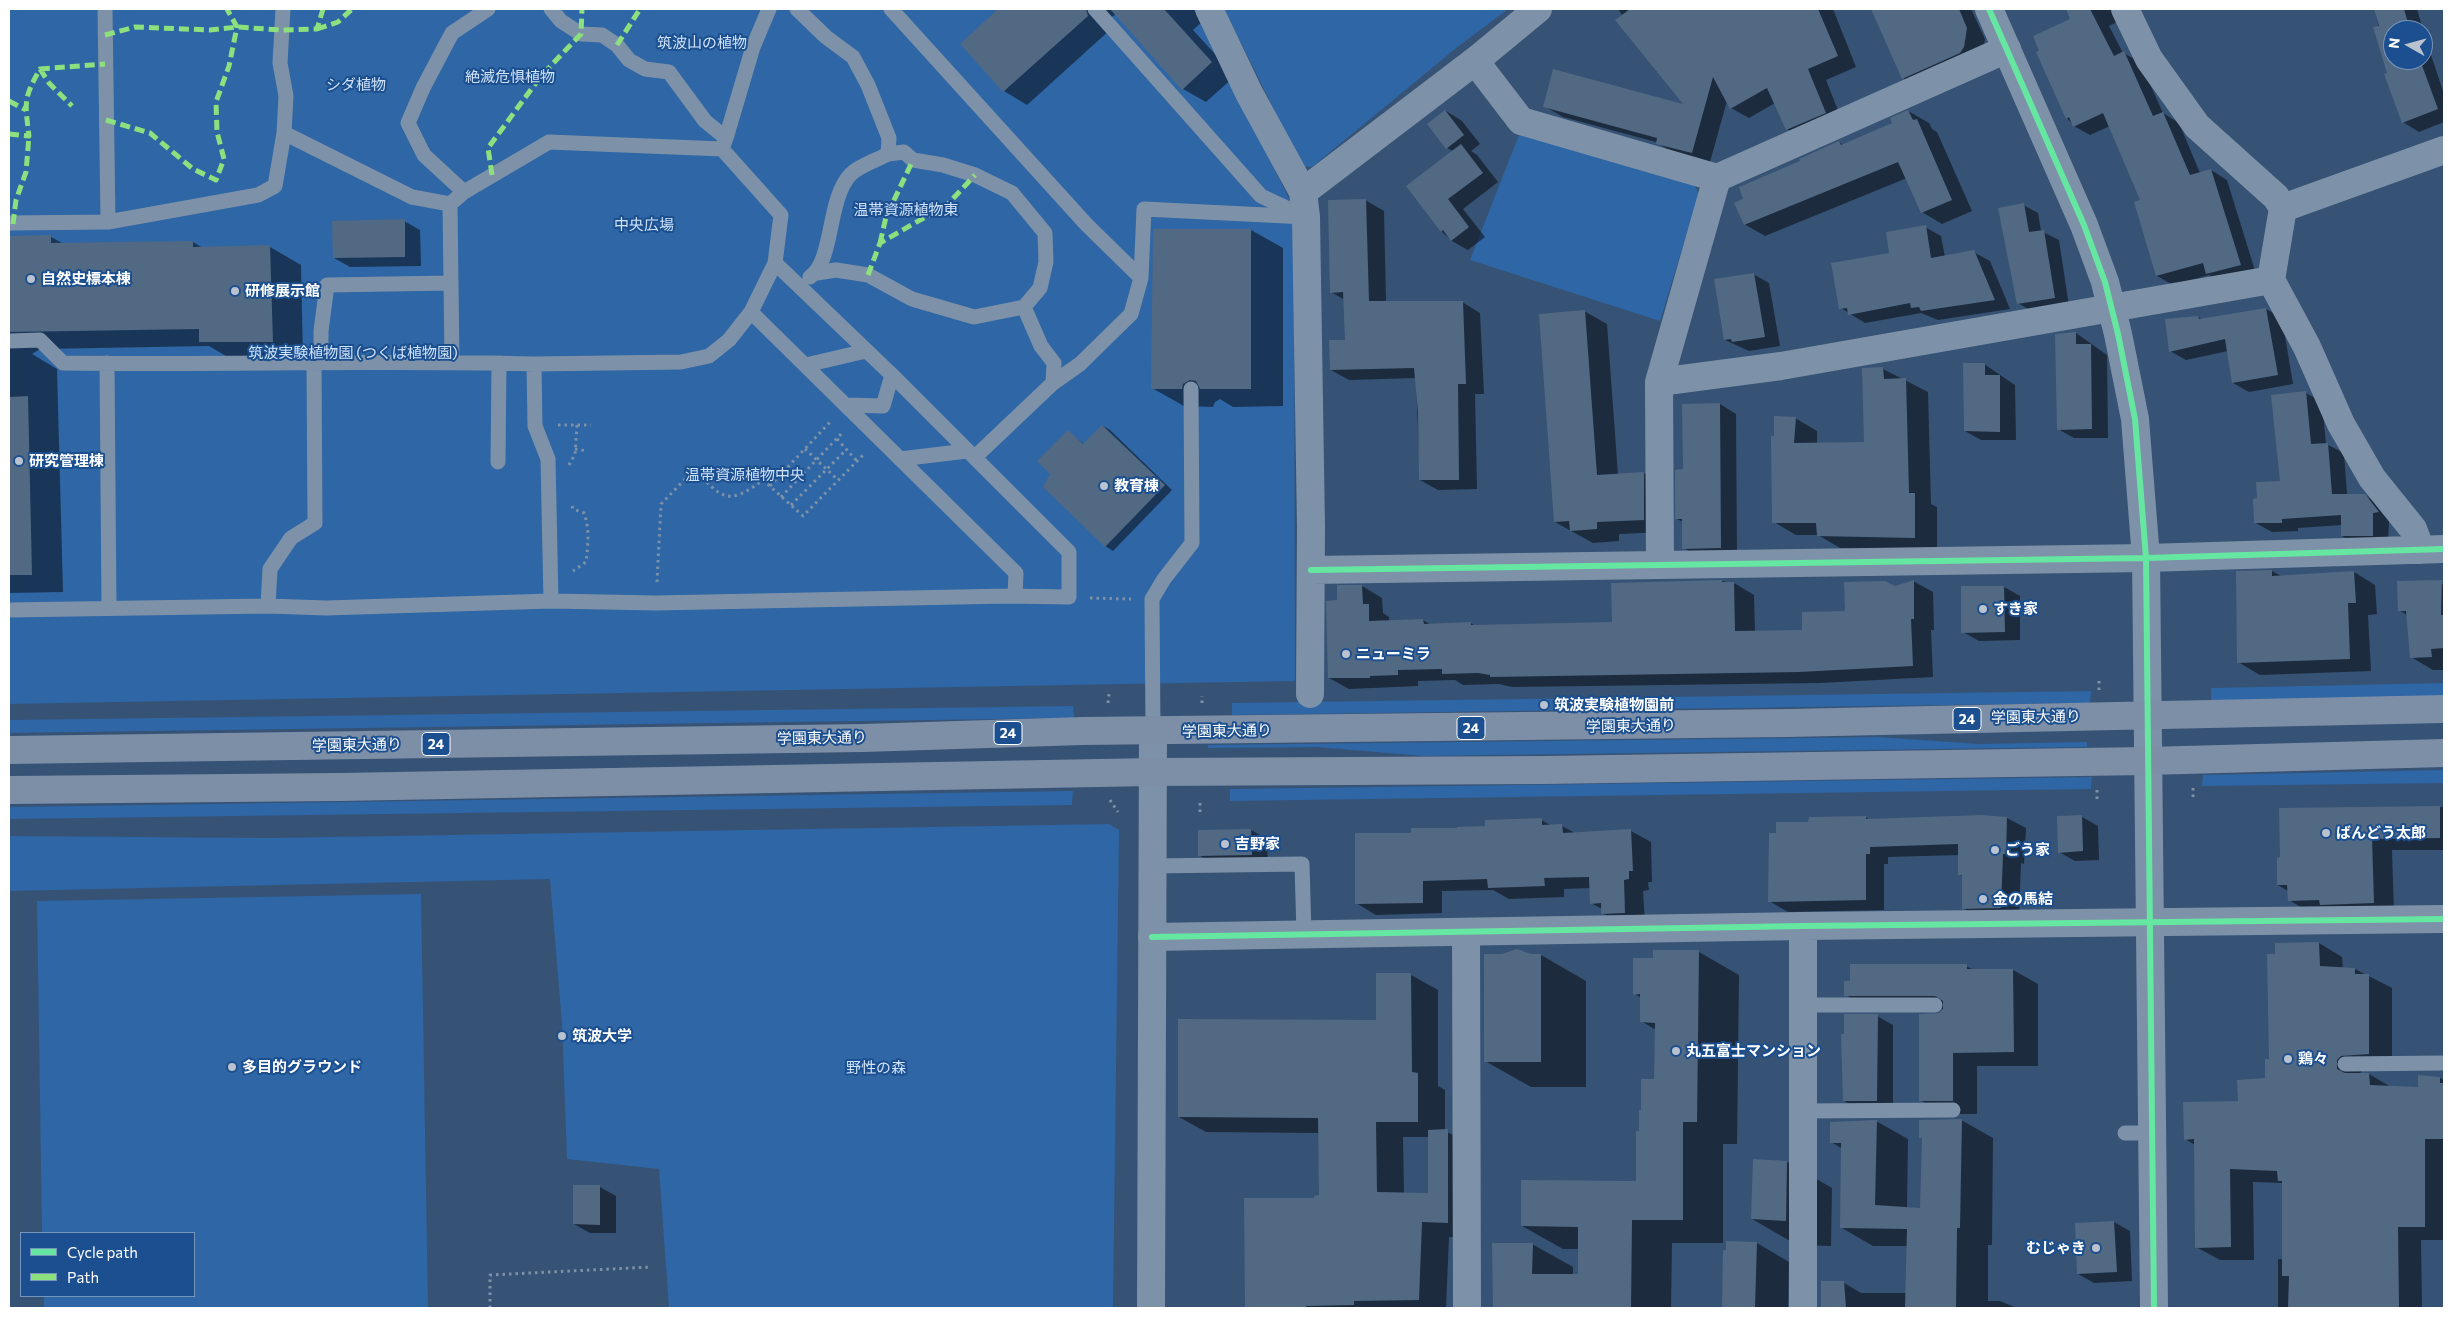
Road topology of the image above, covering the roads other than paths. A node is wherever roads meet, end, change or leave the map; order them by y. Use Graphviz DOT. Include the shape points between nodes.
graph roads {
  1 [pos="105,9"];
  2 [pos="283,9"];
  3 [pos="488,9"];
  4 [pos="551,9"];
  5 [pos="769,9"];
  6 [pos="892,9"];
  7 [pos="1095,9"];
  8 [pos="1210,9"];
  9 [pos="1538,9"];
  10 [pos="1989,9"];
  11 [pos="2124,9"];
  12 [pos="802,11"];
  13 [pos="2007,49"];
  14 [pos="1475,61"];
  15 [pos="284,134"];
  16 [pos="889,138"];
  17 [pos="724,144"];
  18 [pos="2444,150"];
  19 [pos="904,152"];
  20 [pos="888,154"];
  21 [pos="1717,178"];
  22 [pos="464,192"];
  23 [pos="450,204"];
  24 [pos="1305,204"];
  25 [pos="2283,208"];
  26 [pos="108,222"];
  27 [pos="9,223"];
  28 [pos="775,263"];
  29 [pos="816,273"];
  30 [pos="1141,278"];
  31 [pos="2271,280"];
  32 [pos="450,283"];
  33 [pos="799,285"];
  34 [pos="1024,307"];
  35 [pos="2112,308"];
  36 [pos="751,312"];
  37 [pos="9,341"];
  38 [pos="866,351"];
  39 [pos="318,361"];
  40 [pos="452,362"];
  41 [pos="107,363"];
  42 [pos="499,363"];
  43 [pos="534,364"];
  44 [pos="806,365"];
  45 [pos="892,375"];
  46 [pos="1659,382"];
  47 [pos="1053,383"];
  48 [pos="1191,389"];
  49 [pos="846,405"];
  50 [pos="971,454"];
  51 [pos="900,459"];
  52 [pos="498,462"];
  53 [pos="2433,550"];
  54 [pos="2146,558"];
  55 [pos="1660,565"];
  56 [pos="1311,570"];
  57 [pos="1015,596"];
  58 [pos="550,601"];
  59 [pos="268,606"];
  60 [pos="109,607"];
  61 [pos="9,610"];
  62 [pos="1310,694"];
  63 [pos="2444,709"];
  64 [pos="2147,714"];
  65 [pos="1153,732"];
  66 [pos="9,750"];
  67 [pos="2444,753"];
  68 [pos="2147,761"];
  69 [pos="1153,772"];
  70 [pos="9,790"];
  71 [pos="1152,866"];
  72 [pos="2444,919"];
  73 [pos="2149,922"];
  74 [pos="1802,926"];
  75 [pos="1466,932"];
  76 [pos="1304,934"];
  77 [pos="1152,937"];
  78 [pos="1803,1005"];
  79 [pos="1935,1005"];
  80 [pos="2444,1063"];
  81 [pos="2345,1064"];
  82 [pos="1953,1110"];
  83 [pos="1803,1111"];
  84 [pos="2125,1133"];
  85 [pos="2152,1133"];
  86 [pos="1152,1308"];
  87 [pos="1467,1308"];
  88 [pos="1803,1308"];
  89 [pos="2154,1308"];
  1 -- 26 [label="lane"];
  2 -- 15 [label="lane" via="280,63 286,96"];
  3 -- 22 [label="lane" via="452,33 408,123 424,155"];
  4 -- 17 [label="lane" via="561,22 581,34 602,35 617,45 629,60 645,69 669,72"];
  5 -- 17 [label="lane" via="753,47"];
  6 -- 30 [label="lane" via="1086,224"];
  7 -- 24 [label="lane" via="1261,196"];
  8 -- 24 [label="street"];
  9 -- 14 [label="street"];
  10 -- 13 [label="street"];
  11 -- 25 [label="street" via="2149,59 2197,126 2276,197"];
  12 -- 16 [label="lane" via="826,37 853,57"];
  13 -- 21 [label="street"];
  13 -- 35 [label="street" via="2084,225"];
  14 -- 21 [label="street" via="1521,122"];
  14 -- 24 [label="street"];
  15 -- 23 [label="lane" via="412,197"];
  15 -- 26 [label="lane" via="275,186 258,195"];
  16 -- 19 [label="lane"];
  16 -- 20 [label="lane"];
  17 -- 22 [label="lane" via="549,142"];
  17 -- 28 [label="lane" via="781,215"];
  18 -- 25 [label="street"];
  19 -- 20 [label="lane"];
  19 -- 34 [label="lane" via="913,160 975,175 1012,193 1045,232 1046,262 1040,288"];
  20 -- 29 [label="lane" via="851,174 836,202"];
  21 -- 46 [label="street"];
  22 -- 23 [label="lane"];
  23 -- 32 [label="lane"];
  24 -- 30 [label="lane" via="1144,209"];
  24 -- 56 [label="street"];
  25 -- 31 [label="street"];
  26 -- 27 [label="lane"];
  28 -- 33 [label="lane"];
  28 -- 36 [label="lane"];
  29 -- 33 [label="lane"];
  29 -- 34 [label="lane" via="836,270 868,275 912,299 974,318"];
  30 -- 47 [label="lane" via="1131,314 1080,364"];
  31 -- 35 [label="street"];
  31 -- 53 [label="street" via="2307,347 2341,424 2372,478"];
  32 -- 39 [label="lane" via="327,285"];
  32 -- 40 [label="lane"];
  33 -- 38 [label="lane"];
  34 -- 47 [label="lane" via="1041,346 1054,363"];
  35 -- 46 [label="street" via="1781,366"];
  35 -- 54 [label="street" via="2135,419"];
  36 -- 43 [label="lane" via="729,340 709,356 680,362"];
  36 -- 44 [label="lane"];
  37 -- 41 [label="lane" via="40,340 63,363"];
  38 -- 44 [label="lane"];
  38 -- 45 [label="lane"];
  39 -- 40 [label="lane"];
  39 -- 41 [label="lane"];
  39 -- 59 [label="lane" via="315,523 291,538 270,569"];
  40 -- 42 [label="lane"];
  41 -- 60 [label="lane"];
  42 -- 43 [label="lane"];
  42 -- 52 [label="lane"];
  43 -- 58 [label="lane" via="535,426 548,459"];
  44 -- 49 [label="lane"];
  45 -- 49 [label="lane" via="883,406"];
  45 -- 50 [label="lane"];
  46 -- 55 [label="street"];
  47 -- 50 [label="lane"];
  48 -- 65 [label="lane" via="1192,543 1152,599"];
  49 -- 51 [label="lane"];
  50 -- 51 [label="lane"];
  50 -- 57 [label="lane" via="1069,552 1069,597"];
  51 -- 57 [label="lane" via="1016,573"];
  53 -- 54 [label="street"];
  54 -- 55 [label="street"];
  54 -- 64 [label="street"];
  55 -- 56 [label="street"];
  56 -- 62 [label="street"];
  57 -- 58 [label="lane" via="656,603"];
  58 -- 59 [label="lane" via="326,608"];
  59 -- 60 [label="lane"];
  60 -- 61 [label="lane"];
  63 -- 64 [label="main road, 学園東大通り / 24"];
  64 -- 65 [label="main road, 学園東大通り / 24" via="1788,724"];
  64 -- 68 [label="street"];
  65 -- 66 [label="main road, 学園東大通り / 24"];
  65 -- 69 [label="street"];
  67 -- 68 [label="main road"];
  68 -- 69 [label="main road"];
  68 -- 73 [label="street"];
  69 -- 70 [label="main road"];
  69 -- 71 [label="street"];
  71 -- 76 [label="lane" via="1302,864"];
  71 -- 77 [label="street"];
  72 -- 73 [label="street"];
  73 -- 74 [label="street"];
  73 -- 85 [label="street"];
  74 -- 75 [label="street"];
  74 -- 78 [label="street"];
  75 -- 76 [label="street"];
  75 -- 87 [label="street"];
  76 -- 77 [label="street"];
  77 -- 86 [label="street"];
  78 -- 79 [label="lane"];
  78 -- 83 [label="street"];
  80 -- 81 [label="lane"];
  82 -- 83 [label="lane"];
  83 -- 88 [label="street"];
  84 -- 85 [label="lane"];
  85 -- 89 [label="street"];
}
